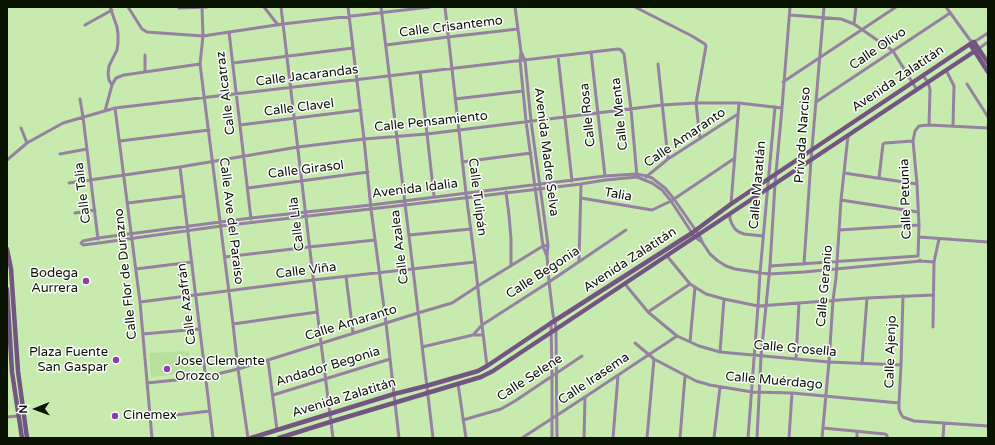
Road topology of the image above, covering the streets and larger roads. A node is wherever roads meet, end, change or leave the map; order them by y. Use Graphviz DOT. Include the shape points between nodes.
graph roads {
  1 [pos="128,7"];
  2 [pos="202,7"];
  3 [pos="207,7"];
  4 [pos="264,7"];
  5 [pos="281,7"];
  6 [pos="348,7"];
  7 [pos="381,7"];
  8 [pos="430,7"];
  9 [pos="445,7"];
  10 [pos="515,7"];
  11 [pos="634,7"];
  12 [pos="790,7"];
  13 [pos="824,7"];
  14 [pos="856,7"];
  15 [pos="889,7"];
  16 [pos="896,7"];
  17 [pos="946,7"];
  18 [pos="111,8"];
  19 [pos="179,8"];
  20 [pos="413,8"];
  21 [pos="889,12"];
  22 [pos="382,13"];
  23 [pos="950,13"];
  24 [pos="790,15"];
  25 [pos="350,17"];
  26 [pos="823,17"];
  27 [pos="283,24"];
  28 [pos="854,24"];
  29 [pos="278,25"];
  30 [pos="85,26"];
  31 [pos="518,29"];
  32 [pos="863,30"];
  33 [pos="229,32"];
  34 [pos="988,32"];
  35 [pos="203,36"];
  36 [pos="448,37"];
  37 [pos="971,42"];
  38 [pos="988,42"];
  39 [pos="386,45"];
  40 [pos="353,48"];
  41 [pos="621,50"];
  42 [pos="977,50"];
  43 [pos="893,51"];
  44 [pos="521,52"];
  45 [pos="591,52"];
  46 [pos="145,55"];
  47 [pos="287,56"];
  48 [pos="558,56"];
  49 [pos="819,58"];
  50 [pos="520,60"];
  51 [pos="525,60"];
  52 [pos="233,63"];
  53 [pos="988,63"];
  54 [pos="200,64"];
  55 [pos="658,64"];
  56 [pos="452,68"];
  57 [pos="946,70"];
  58 [pos="145,72"];
  59 [pos="420,72"];
  60 [pos="988,72"];
  61 [pos="390,76"];
  62 [pos="923,76"];
  63 [pos="357,80"];
  64 [pos="783,82"];
  65 [pos="928,82"];
  66 [pos="913,83"];
  67 [pos="967,84"];
  68 [pos="112,85"];
  69 [pos="291,87"];
  70 [pos="917,90"];
  71 [pos="523,91"];
  72 [pos="236,94"];
  73 [pos="205,98"];
  74 [pos="80,99"];
  75 [pos="455,99"];
  76 [pos="816,102"];
  77 [pos="696,103"];
  78 [pos="739,103"];
  79 [pos="662,105"];
  80 [pos="774,107"];
  81 [pos="115,108"];
  82 [pos="782,108"];
  83 [pos="631,109"];
  84 [pos="360,110"];
  85 [pos="104,111"];
  86 [pos="598,113"];
  87 [pos="738,114"];
  88 [pos="83,117"];
  89 [pos="565,117"];
  90 [pos="988,117"];
  91 [pos="294,118"];
  92 [pos="526,121"];
  93 [pos="531,121"];
  94 [pos="240,125"];
  95 [pos="929,125"];
  96 [pos="953,126"];
  97 [pos="21,128"];
  98 [pos="988,128"];
  99 [pos="459,129"];
  100 [pos="209,130"];
  101 [pos="427,134"];
  102 [pos="397,136"];
  103 [pos="848,136"];
  104 [pos="364,139"];
  105 [pos="700,139"];
  106 [pos="120,141"];
  107 [pos="913,141"];
  108 [pos="27,143"];
  109 [pos="298,147"];
  110 [pos="87,149"];
  111 [pos="812,150"];
  112 [pos="531,153"];
  113 [pos="60,154"];
  114 [pos="244,156"];
  115 [pos="735,158"];
  116 [pos="668,159"];
  117 [pos="7,160"];
  118 [pos="811,160"];
  119 [pos="213,161"];
  120 [pos="462,162"];
  121 [pos="180,167"];
  122 [pos="368,172"];
  123 [pos="776,174"];
  124 [pos="844,174"];
  125 [pos="124,175"];
  126 [pos="605,176"];
  127 [pos="636,176"];
  128 [pos="647,176"];
  129 [pos="879,178"];
  130 [pos="644,179"];
  131 [pos="91,180"];
  132 [pos="572,180"];
  133 [pos="768,180"];
  134 [pos="302,181"];
  135 [pos="69,183"];
  136 [pos="535,184"];
  137 [pos="540,184"];
  138 [pos="572,184"];
  139 [pos="582,184"];
  140 [pos="775,184"];
  141 [pos="917,184"];
  142 [pos="248,188"];
  143 [pos="506,188"];
  144 [pos="540,188"];
  145 [pos="536,189"];
  146 [pos="767,189"];
  147 [pos="466,193"];
  148 [pos="506,193"];
  149 [pos="184,196"];
  150 [pos="434,196"];
  151 [pos="466,198"];
  152 [pos="581,198"];
  153 [pos="674,199"];
  154 [pos="405,200"];
  155 [pos="841,200"];
  156 [pos="671,201"];
  157 [pos="128,203"];
  158 [pos="731,204"];
  159 [pos="405,205"];
  160 [pos="371,207"];
  161 [pos="95,210"];
  162 [pos="918,212"];
  163 [pos="75,213"];
  164 [pos="305,214"];
  165 [pos="730,214"];
  166 [pos="252,221"];
  167 [pos="221,224"];
  168 [pos="918,225"];
  169 [pos="188,229"];
  170 [pos="471,229"];
  171 [pos="626,230"];
  172 [pos="839,230"];
  173 [pos="693,231"];
  174 [pos="131,234"];
  175 [pos="409,235"];
  176 [pos="697,236"];
  177 [pos="763,236"];
  178 [pos="98,238"];
  179 [pos="919,238"];
  180 [pos="132,239"];
  181 [pos="939,239"];
  182 [pos="375,240"];
  183 [pos="988,242"];
  184 [pos="99,243"];
  185 [pos="548,245"];
  186 [pos="543,246"];
  187 [pos="309,247"];
  188 [pos="7,249"];
  189 [pos="547,256"];
  190 [pos="667,256"];
  191 [pos="918,256"];
  192 [pos="225,257"];
  193 [pos="921,260"];
  194 [pos="192,262"];
  195 [pos="475,262"];
  196 [pos="579,262"];
  197 [pos="837,262"];
  198 [pos="934,262"];
  199 [pos="804,264"];
  200 [pos="511,266"];
  201 [pos="770,266"];
  202 [pos="413,268"];
  203 [pos="136,269"];
  204 [pos="836,269"];
  205 [pos="380,273"];
  206 [pos="760,273"];
  207 [pos="769,274"];
  208 [pos="346,276"];
  209 [pos="313,280"];
  210 [pos="549,282"];
  211 [pos="625,284"];
  212 [pos="690,284"];
  213 [pos="478,286"];
  214 [pos="695,287"];
  215 [pos="7,289"];
  216 [pos="229,291"];
  217 [pos="196,295"];
  218 [pos="933,295"];
  219 [pos="903,296"];
  220 [pos="866,298"];
  221 [pos="724,299"];
  222 [pos="833,300"];
  223 [pos="140,302"];
  224 [pos="799,303"];
  225 [pos="758,306"];
  226 [pos="766,306"];
  227 [pos="317,312"];
  228 [pos="648,312"];
  229 [pos="418,313"];
  230 [pos="14,318"];
  231 [pos="8,319"];
  232 [pos="553,322"];
  233 [pos="386,323"];
  234 [pos="233,324"];
  235 [pos="482,325"];
  236 [pos="933,327"];
  237 [pos="200,328"];
  238 [pos="554,332"];
  239 [pos="354,333"];
  240 [pos="143,334"];
  241 [pos="473,335"];
  242 [pos="483,335"];
  243 [pos="677,336"];
  244 [pos="690,342"];
  245 [pos="321,343"];
  246 [pos="635,343"];
  247 [pos="422,348"];
  248 [pos="720,352"];
  249 [pos="648,355"];
  250 [pos="582,356"];
  251 [pos="754,356"];
  252 [pos="761,356"];
  253 [pos="390,359"];
  254 [pos="654,359"];
  255 [pos="796,359"];
  256 [pos="268,360"];
  257 [pos="829,362"];
  258 [pos="862,364"];
  259 [pos="901,365"];
  260 [pos="487,366"];
  261 [pos="238,369"];
  262 [pos="10,372"];
  263 [pos="557,372"];
  264 [pos="552,376"];
  265 [pos="618,376"];
  266 [pos="685,376"];
  267 [pos="205,377"];
  268 [pos="325,379"];
  269 [pos="147,383"];
  270 [pos="458,384"];
  271 [pos="426,386"];
  272 [pos="720,387"];
  273 [pos="752,392"];
  274 [pos="428,393"];
  275 [pos="759,393"];
  276 [pos="792,393"];
  277 [pos="394,394"];
  278 [pos="272,395"];
  279 [pos="826,396"];
  280 [pos="585,398"];
  281 [pos="395,402"];
  282 [pos="899,403"];
  283 [pos="210,411"];
  284 [pos="329,414"];
  285 [pos="18,416"];
  286 [pos="557,416"];
  287 [pos="7,417"];
  288 [pos="150,418"];
  289 [pos="552,419"];
  290 [pos="464,420"];
  291 [pos="330,422"];
  292 [pos="944,423"];
  293 [pos="988,426"];
  294 [pos="823,428"];
  295 [pos="277,430"];
  296 [pos="857,432"];
  297 [pos="887,437"];
  298 [pos="22,438"];
  299 [pos="27,438"];
  300 [pos="152,438"];
  301 [pos="213,438"];
  302 [pos="248,438"];
  303 [pos="251,438"];
  304 [pos="279,438"];
  305 [pos="333,438"];
  306 [pos="399,438"];
  307 [pos="433,438"];
  308 [pos="466,438"];
  309 [pos="522,438"];
  310 [pos="552,438"];
  311 [pos="558,438"];
  312 [pos="584,438"];
  313 [pos="613,438"];
  314 [pos="647,438"];
  315 [pos="680,438"];
  316 [pos="714,438"];
  317 [pos="748,438"];
  318 [pos="756,438"];
  319 [pos="789,438"];
  320 [pos="822,438"];
  321 [pos="857,438"];
  322 [pos="943,438"];
  1 -- 35 [label="street" via="142,29 147,32"];
  2 -- 3 [label="street"];
  2 -- 19 [label="street"];
  2 -- 35 [label="street, Calle Ave del Paraíso"];
  4 -- 29 [label="street"];
  5 -- 27 [label="street, Calle Lila"];
  6 -- 25 [label="street"];
  7 -- 22 [label="street, Calle Azalea"];
  8 -- 20 [label="street"];
  9 -- 36 [label="street, Calle Tulipán"];
  10 -- 31 [label="street, Avenida Madre Selva"];
  11 -- 77 [label="street" via="705,44"];
  12 -- 24 [label="street, Calle Matatlán"];
  13 -- 26 [label="street, Privada Narciso"];
  14 -- 28 [label="street"];
  15 -- 21 [label="street"];
  16 -- 21 [label="street"];
  17 -- 23 [label="street"];
  18 -- 30 [label="street"];
  18 -- 68 [label="street" via="117,27 118,43 109,66 108,74"];
  20 -- 22 [label="street"];
  21 -- 32 [label="street"];
  22 -- 25 [label="street"];
  22 -- 39 [label="street, Calle Azalea"];
  23 -- 37 [label="street"];
  23 -- 43 [label="street, Calle Olivo"];
  24 -- 26 [label="street"];
  24 -- 64 [label="street, Calle Matatlán"];
  25 -- 27 [label="street"];
  25 -- 40 [label="street"];
  26 -- 28 [label="street" via="841,19"];
  26 -- 49 [label="street, Privada Narciso"];
  27 -- 29 [label="street"];
  27 -- 47 [label="street, Calle Lila"];
  28 -- 32 [label="street"];
  29 -- 33 [label="street"];
  31 -- 36 [label="street, Calle Crisantemo"];
  31 -- 44 [label="street, Avenida Madre Selva"];
  32 -- 43 [label="street"];
  32 -- 49 [label="street"];
  33 -- 35 [label="street"];
  33 -- 52 [label="street, Calle Alcatraz"];
  34 -- 37 [label="street, Avenida Zalatitán"];
  35 -- 54 [label="street, Calle Ave del Paraíso"];
  36 -- 39 [label="street, Calle Crisantemo"];
  36 -- 56 [label="street, Calle Tulipán"];
  37 -- 42 [label="street"];
  37 -- 62 [label="street, Avenida Zalatitán"];
  38 -- 42 [label="street, Avenida Zalatitán"];
  39 -- 61 [label="street, Calle Azalea"];
  40 -- 47 [label="street"];
  40 -- 63 [label="street"];
  41 -- 45 [label="street, Calle Jacarandas"];
  41 -- 83 [label="street, Calle Menta" via="624,54"];
  42 -- 53 [label="street"];
  42 -- 57 [label="street, Avenida Zalatitán"];
  42 -- 60 [label="street"];
  43 -- 66 [label="street"];
  43 -- 76 [label="street, Calle Olivo"];
  44 -- 50 [label="street, Avenida Madre Selva"];
  44 -- 51 [label="street, Avenida Madre Selva"];
  45 -- 48 [label="street, Calle Jacarandas"];
  45 -- 86 [label="street, Calle Rosa"];
  46 -- 58 [label="street"];
  47 -- 52 [label="street"];
  47 -- 69 [label="street, Calle Lila"];
  48 -- 51 [label="street, Calle Jacarandas"];
  48 -- 89 [label="street"];
  49 -- 64 [label="street"];
  49 -- 76 [label="street, Privada Narciso"];
  50 -- 51 [label="street, Calle Jacarandas"];
  50 -- 56 [label="street, Calle Jacarandas"];
  50 -- 71 [label="street, Avenida Madre Selva"];
  51 -- 93 [label="street, Avenida Madre Selva"];
  52 -- 72 [label="street, Calle Alcatraz"];
  54 -- 58 [label="street"];
  54 -- 73 [label="street, Calle Ave del Paraíso"];
  55 -- 79 [label="street"];
  56 -- 59 [label="street, Calle Jacarandas"];
  56 -- 75 [label="street, Calle Tulipán"];
  57 -- 65 [label="street, Avenida Zalatitán"];
  57 -- 96 [label="street" via="954,86"];
  58 -- 68 [label="street" via="124,74 116,78"];
  59 -- 61 [label="street, Calle Jacarandas"];
  59 -- 101 [label="street"];
  61 -- 63 [label="street, Calle Jacarandas"];
  61 -- 102 [label="street, Calle Azalea"];
  62 -- 65 [label="street"];
  62 -- 66 [label="street, Avenida Zalatitán"];
  63 -- 69 [label="street, Calle Jacarandas"];
  63 -- 84 [label="street"];
  64 -- 82 [label="street, Calle Matatlán"];
  65 -- 70 [label="street, Avenida Zalatitán"];
  65 -- 95 [label="street"];
  66 -- 70 [label="street"];
  66 -- 111 [label="street, Avenida Zalatitán"];
  67 -- 90 [label="street"];
  68 -- 85 [label="street"];
  69 -- 72 [label="street, Calle Jacarandas"];
  69 -- 91 [label="street, Calle Lila"];
  70 -- 103 [label="street, Avenida Zalatitán"];
  71 -- 75 [label="street"];
  71 -- 92 [label="street, Avenida Madre Selva"];
  72 -- 73 [label="street, Calle Jacarandas"];
  72 -- 94 [label="street, Calle Alcatraz"];
  73 -- 81 [label="street, Calle Jacarandas"];
  73 -- 100 [label="street, Calle Ave del Paraíso"];
  74 -- 88 [label="street, Calle Talia"];
  75 -- 99 [label="street, Calle Tulipán"];
  76 -- 111 [label="street, Privada Narciso"];
  77 -- 78 [label="street, Calle Pensamiento"];
  77 -- 79 [label="street, Calle Pensamiento"];
  77 -- 105 [label="street"];
  78 -- 80 [label="street, Calle Pensamiento"];
  78 -- 87 [label="street"];
  79 -- 83 [label="street, Calle Pensamiento"];
  79 -- 116 [label="street"];
  80 -- 82 [label="street"];
  80 -- 133 [label="street, Calle Matatlán"];
  81 -- 85 [label="street, Calle Jacarandas"];
  81 -- 106 [label="street, Calle Flor de Durazno"];
  82 -- 123 [label="street, Calle Matatlán"];
  83 -- 86 [label="street, Calle Pensamiento"];
  83 -- 127 [label="street, Calle Menta"];
  84 -- 91 [label="street, Calle Clavel"];
  84 -- 104 [label="street"];
  85 -- 88 [label="street, Calle Jacarandas"];
  86 -- 89 [label="street, Calle Pensamiento"];
  86 -- 126 [label="street, Calle Rosa"];
  87 -- 105 [label="street, Calle Amaranto"];
  87 -- 115 [label="street"];
  88 -- 108 [label="street, Calle Jacarandas" via="63,123"];
  88 -- 110 [label="street, Calle Talia"];
  89 -- 93 [label="street, Calle Pensamiento"];
  89 -- 132 [label="street"];
  91 -- 94 [label="street, Calle Clavel"];
  91 -- 109 [label="street, Calle Lila"];
  92 -- 93 [label="street, Calle Pensamiento"];
  92 -- 99 [label="street, Calle Pensamiento"];
  92 -- 112 [label="street, Avenida Madre Selva"];
  93 -- 137 [label="street, Avenida Madre Selva"];
  94 -- 114 [label="street, Calle Alcatraz"];
  95 -- 96 [label="street"];
  95 -- 107 [label="street" via="916,128"];
  96 -- 98 [label="street"];
  97 -- 108 [label="street"];
  99 -- 101 [label="street, Calle Pensamiento"];
  99 -- 120 [label="street, Calle Tulipán"];
  100 -- 106 [label="street"];
  100 -- 119 [label="street, Calle Ave del Paraíso"];
  101 -- 102 [label="street, Calle Pensamiento"];
  101 -- 150 [label="street"];
  102 -- 104 [label="street, Calle Pensamiento"];
  102 -- 154 [label="street, Calle Azalea"];
  103 -- 118 [label="street, Avenida Zalatitán"];
  103 -- 124 [label="street, Calle Geranio"];
  104 -- 109 [label="street, Calle Pensamiento"];
  104 -- 122 [label="street"];
  105 -- 116 [label="street, Calle Amaranto"];
  106 -- 125 [label="street, Calle Flor de Durazno"];
  107 -- 129 [label="street" via="882,144"];
  107 -- 141 [label="street, Calle Petunia"];
  108 -- 117 [label="street, Calle Jacarandas"];
  109 -- 114 [label="street, Calle Pensamiento"];
  109 -- 134 [label="street, Calle Lila"];
  110 -- 113 [label="street"];
  110 -- 131 [label="street, Calle Talia"];
  111 -- 118 [label="street, Privada Narciso"];
  111 -- 123 [label="street, Avenida Zalatitán"];
  112 -- 120 [label="street"];
  112 -- 136 [label="street, Avenida Madre Selva"];
  114 -- 119 [label="street, Calle Pensamiento"];
  114 -- 142 [label="street, Calle Alcatraz"];
  115 -- 153 [label="street"];
  115 -- 158 [label="street"];
  116 -- 128 [label="street, Calle Amaranto"];
  118 -- 140 [label="street, Avenida Zalatitán"];
  118 -- 199 [label="street, Privada Narciso"];
  119 -- 121 [label="street, Calle Pensamiento"];
  119 -- 167 [label="street, Calle Ave del Paraíso"];
  120 -- 147 [label="street, Calle Tulipán"];
  121 -- 125 [label="street, Calle Pensamiento"];
  121 -- 149 [label="street, Calle Azafrán"];
  122 -- 134 [label="street, Calle Girasol"];
  122 -- 160 [label="street"];
  123 -- 133 [label="street, Avenida Zalatitán"];
  123 -- 140 [label="street, Calle Matatlán"];
  124 -- 129 [label="street"];
  124 -- 155 [label="street, Calle Geranio"];
  125 -- 131 [label="street, Calle Pensamiento"];
  125 -- 157 [label="street, Calle Flor de Durazno"];
  126 -- 127 [label="street, Avenida Idalia"];
  126 -- 132 [label="street, Avenida Idalia"];
  127 -- 128 [label="street, Avenida Idalia"];
  127 -- 130 [label="street, Avenida Idalia"];
  127 -- 139 [label="street, Avenida Idalia"];
  128 -- 130 [label="street, Calle Amaranto"];
  128 -- 153 [label="street, Avenida Idalia" via="665,188"];
  129 -- 141 [label="street"];
  130 -- 156 [label="street, Avenida Idalia" via="662,190"];
  131 -- 135 [label="street, Calle Pensamiento"];
  131 -- 161 [label="street, Calle Talia"];
  132 -- 137 [label="street, Avenida Idalia"];
  132 -- 138 [label="street"];
  133 -- 146 [label="street, Calle Matatlán"];
  133 -- 158 [label="street, Avenida Zalatitán"];
  134 -- 142 [label="street, Calle Girasol"];
  134 -- 164 [label="street, Calle Lila"];
  136 -- 137 [label="street, Avenida Idalia"];
  136 -- 143 [label="street, Avenida Idalia"];
  136 -- 145 [label="street, Avenida Madre Selva"];
  137 -- 144 [label="street, Avenida Madre Selva"];
  138 -- 139 [label="street, Avenida Idalia"];
  138 -- 144 [label="street, Avenida Idalia"];
  139 -- 152 [label="street"];
  140 -- 146 [label="street, Avenida Zalatitán"];
  140 -- 201 [label="street, Calle Matatlán"];
  141 -- 162 [label="street, Calle Petunia"];
  142 -- 166 [label="street, Calle Alcatraz"];
  143 -- 147 [label="street, Avenida Idalia"];
  143 -- 148 [label="street"];
  144 -- 145 [label="street, Avenida Idalia"];
  144 -- 185 [label="street, Avenida Madre Selva"];
  145 -- 148 [label="street, Avenida Idalia"];
  145 -- 186 [label="street, Avenida Madre Selva"];
  146 -- 165 [label="street, Avenida Zalatitán"];
  146 -- 177 [label="street, Calle Matatlán"];
  147 -- 150 [label="street, Avenida Idalia"];
  147 -- 151 [label="street, Calle Tulipán"];
  148 -- 151 [label="street, Avenida Idalia"];
  148 -- 200 [label="street"];
  149 -- 157 [label="street"];
  149 -- 169 [label="street, Calle Azafrán"];
  150 -- 154 [label="street, Avenida Idalia"];
  151 -- 159 [label="street, Avenida Idalia"];
  151 -- 170 [label="street, Calle Tulipán"];
  152 -- 156 [label="street, Talia" via="652,210"];
  152 -- 196 [label="street"];
  153 -- 156 [label="street"];
  153 -- 173 [label="street, Avenida Idalia"];
  154 -- 159 [label="street, Calle Azalea"];
  154 -- 160 [label="street, Avenida Idalia"];
  155 -- 162 [label="street"];
  155 -- 172 [label="street, Calle Geranio"];
  156 -- 173 [label="street, Avenida Idalia"];
  157 -- 174 [label="street, Calle Flor de Durazno"];
  158 -- 173 [label="street, Avenida Zalatitán"];
  159 -- 160 [label="street, Avenida Idalia"];
  159 -- 175 [label="street, Calle Azalea"];
  160 -- 164 [label="street, Avenida Idalia"];
  160 -- 182 [label="street"];
  161 -- 163 [label="street"];
  161 -- 178 [label="street, Calle Talia"];
  162 -- 168 [label="street, Calle Petunia"];
  164 -- 166 [label="street, Avenida Idalia"];
  164 -- 187 [label="street, Calle Lila"];
  165 -- 176 [label="street, Avenida Zalatitán"];
  165 -- 177 [label="street" via="732,224 739,232"];
  166 -- 167 [label="street, Avenida Idalia"];
  167 -- 169 [label="street, Avenida Idalia"];
  167 -- 192 [label="street, Calle Ave del Paraíso"];
  168 -- 172 [label="street"];
  168 -- 179 [label="street, Calle Petunia"];
  169 -- 174 [label="street, Avenida Idalia"];
  169 -- 180 [label="street, Avenida Idalia"];
  169 -- 194 [label="street, Calle Azafrán"];
  170 -- 175 [label="street"];
  170 -- 195 [label="street, Calle Tulipán"];
  171 -- 196 [label="street, Calle Begonia"];
  172 -- 197 [label="street, Calle Geranio"];
  173 -- 176 [label="street, Avenida Idalia"];
  173 -- 232 [label="street, Avenida Zalatitán"];
  174 -- 178 [label="street, Avenida Idalia"];
  174 -- 180 [label="street, Calle Flor de Durazno"];
  175 -- 202 [label="street, Calle Azalea"];
  176 -- 190 [label="street, Avenida Zalatitán"];
  176 -- 206 [label="street, Avenida Idalia" via="710,254 726,266"];
  177 -- 206 [label="street, Calle Matatlán"];
  178 -- 184 [label="street, Calle Talia"];
  178 -- 184 [label="street, Avenida Idalia" via="81,243"];
  179 -- 181 [label="street"];
  179 -- 191 [label="street, Calle Petunia"];
  180 -- 184 [label="street, Avenida Idalia"];
  180 -- 203 [label="street, Calle Flor de Durazno"];
  181 -- 183 [label="street"];
  181 -- 198 [label="street"];
  182 -- 187 [label="street"];
  182 -- 205 [label="street"];
  185 -- 186 [label="street, Calle Amaranto"];
  185 -- 189 [label="street, Avenida Madre Selva"];
  186 -- 189 [label="street, Avenida Madre Selva"];
  186 -- 200 [label="street, Calle Amaranto"];
  187 -- 192 [label="street"];
  187 -- 209 [label="street, Calle Lila"];
  188 -- 230 [label="street"];
  189 -- 210 [label="street, Avenida Madre Selva"];
  190 -- 211 [label="street, Avenida Zalatitán"];
  190 -- 212 [label="street"];
  191 -- 193 [label="street"];
  191 -- 197 [label="street"];
  192 -- 216 [label="street, Calle Ave del Paraíso"];
  193 -- 198 [label="street, Avenida Idalia"];
  193 -- 204 [label="street, Avenida Idalia"];
  194 -- 203 [label="street"];
  194 -- 217 [label="street, Calle Azafrán"];
  195 -- 202 [label="street, Calle Viña"];
  195 -- 213 [label="street, Calle Tulipán"];
  196 -- 210 [label="street, Calle Begonia"];
  197 -- 199 [label="street"];
  197 -- 204 [label="street, Calle Geranio"];
  198 -- 218 [label="street"];
  199 -- 201 [label="street"];
  200 -- 213 [label="street, Calle Amaranto"];
  201 -- 207 [label="street, Calle Matatlán"];
  202 -- 205 [label="street, Calle Viña"];
  202 -- 229 [label="street, Calle Azalea"];
  203 -- 223 [label="street, Calle Flor de Durazno"];
  204 -- 207 [label="street, Avenida Idalia"];
  204 -- 222 [label="street, Calle Geranio"];
  205 -- 208 [label="street, Calle Viña"];
  205 -- 233 [label="street"];
  206 -- 207 [label="street, Avenida Idalia"];
  206 -- 225 [label="street, Calle Matatlán"];
  207 -- 226 [label="street, Calle Matatlán"];
  208 -- 209 [label="street, Calle Viña"];
  208 -- 239 [label="street"];
  209 -- 216 [label="street, Calle Viña"];
  209 -- 227 [label="street, Calle Lila"];
  210 -- 232 [label="street, Avenida Madre Selva"];
  210 -- 235 [label="street, Calle Begonia"];
  211 -- 228 [label="street, Calle Grosella"];
  211 -- 238 [label="street, Avenida Zalatitán"];
  212 -- 214 [label="street"];
  212 -- 228 [label="street"];
  213 -- 229 [label="street, Calle Amaranto" via="452,303"];
  213 -- 235 [label="street, Calle Tulipán"];
  214 -- 221 [label="street" via="706,294"];
  214 -- 244 [label="street"];
  215 -- 231 [label="street"];
  216 -- 217 [label="street, Calle Viña"];
  216 -- 234 [label="street, Calle Ave del Paraíso"];
  217 -- 223 [label="street, Calle Viña"];
  217 -- 237 [label="street, Calle Azafrán"];
  218 -- 219 [label="street"];
  218 -- 236 [label="street"];
  219 -- 220 [label="street"];
  219 -- 259 [label="street, Calle Ajenjo"];
  220 -- 222 [label="street"];
  220 -- 258 [label="street"];
  221 -- 225 [label="street"];
  221 -- 248 [label="street"];
  222 -- 224 [label="street"];
  222 -- 257 [label="street, Calle Geranio"];
  223 -- 240 [label="street, Calle Flor de Durazno"];
  224 -- 226 [label="street"];
  224 -- 255 [label="street"];
  225 -- 226 [label="street"];
  225 -- 251 [label="street, Calle Matatlán"];
  226 -- 252 [label="street, Calle Matatlán"];
  227 -- 234 [label="street"];
  227 -- 245 [label="street, Calle Lila"];
  228 -- 243 [label="street, Calle Grosella"];
  229 -- 233 [label="street, Calle Amaranto"];
  229 -- 247 [label="street, Calle Azalea"];
  230 -- 231 [label="street"];
  230 -- 299 [label="street"];
  231 -- 262 [label="street"];
  232 -- 238 [label="street, Avenida Madre Selva"];
  232 -- 260 [label="street, Avenida Zalatitán"];
  233 -- 239 [label="street, Calle Amaranto"];
  233 -- 253 [label="street"];
  234 -- 261 [label="street, Calle Ave del Paraíso"];
  235 -- 241 [label="street, Calle Begonia"];
  235 -- 242 [label="street, Calle Tulipán"];
  237 -- 240 [label="street"];
  237 -- 267 [label="street, Calle Azafrán"];
  238 -- 263 [label="street, Avenida Madre Selva"];
  238 -- 264 [label="street, Avenida Madre Selva"];
  238 -- 270 [label="street, Avenida Zalatitán" via="493,371"];
  239 -- 245 [label="street, Calle Amaranto"];
  240 -- 269 [label="street, Calle Flor de Durazno"];
  241 -- 242 [label="street"];
  241 -- 247 [label="street"];
  242 -- 260 [label="street, Calle Tulipán"];
  243 -- 244 [label="street, Calle Grosella"];
  243 -- 249 [label="street, Calle Irasema"];
  244 -- 248 [label="street, Calle Grosella"];
  245 -- 256 [label="street, Calle Amaranto"];
  245 -- 268 [label="street, Calle Lila"];
  246 -- 249 [label="street, Calle Muérdago"];
  247 -- 271 [label="street, Calle Azalea"];
  248 -- 251 [label="street, Calle Grosella"];
  249 -- 254 [label="street, Calle Muérdago"];
  249 -- 265 [label="street, Calle Irasema"];
  250 -- 263 [label="street, Calle Selene"];
  251 -- 252 [label="street, Calle Grosella"];
  251 -- 273 [label="street, Calle Matatlán"];
  252 -- 255 [label="street, Calle Grosella"];
  252 -- 275 [label="street, Calle Matatlán"];
  253 -- 268 [label="street, Andador Begonia"];
  253 -- 277 [label="street"];
  254 -- 266 [label="street, Calle Muérdago"];
  254 -- 314 [label="street"];
  255 -- 257 [label="street, Calle Grosella"];
  256 -- 261 [label="street, Calle Amaranto"];
  256 -- 278 [label="street"];
  257 -- 258 [label="street, Calle Grosella"];
  257 -- 279 [label="street, Calle Geranio"];
  258 -- 259 [label="street, Calle Grosella"];
  259 -- 282 [label="street, Calle Ajenjo"];
  260 -- 271 [label="street, Avenida Zalatitán"];
  261 -- 267 [label="street, Calle Amaranto"];
  261 -- 302 [label="street, Calle Ave del Paraíso"];
  262 -- 285 [label="street"];
  263 -- 264 [label="street, Calle Selene"];
  263 -- 286 [label="street, Avenida Madre Selva"];
  264 -- 289 [label="street, Avenida Madre Selva"];
  264 -- 290 [label="street, Calle Selene" via="501,409"];
  265 -- 280 [label="street, Calle Irasema"];
  265 -- 313 [label="street"];
  266 -- 272 [label="street, Calle Muérdago"];
  266 -- 315 [label="street"];
  267 -- 269 [label="street, Calle Amaranto"];
  267 -- 283 [label="street, Calle Azafrán"];
  268 -- 278 [label="street, Andador Begonia"];
  268 -- 284 [label="street, Calle Lila"];
  269 -- 288 [label="street, Calle Flor de Durazno"];
  270 -- 274 [label="street, Avenida Zalatitán"];
  270 -- 290 [label="street"];
  271 -- 274 [label="street, Calle Azalea"];
  271 -- 277 [label="street, Avenida Zalatitán"];
  272 -- 273 [label="street, Calle Muérdago"];
  272 -- 316 [label="street"];
  273 -- 275 [label="street, Calle Muérdago"];
  273 -- 317 [label="street, Calle Matatlán"];
  274 -- 281 [label="street, Avenida Zalatitán"];
  274 -- 307 [label="street, Calle Azalea"];
  275 -- 276 [label="street, Calle Muérdago"];
  275 -- 318 [label="street, Calle Matatlán"];
  276 -- 279 [label="street, Calle Muérdago"];
  276 -- 319 [label="street"];
  277 -- 281 [label="street"];
  277 -- 284 [label="street, Avenida Zalatitán"];
  278 -- 295 [label="street"];
  279 -- 282 [label="street, Calle Muérdago"];
  279 -- 294 [label="street, Calle Geranio"];
  280 -- 286 [label="street, Calle Irasema"];
  280 -- 312 [label="street"];
  281 -- 291 [label="street, Avenida Zalatitán"];
  281 -- 306 [label="street"];
  282 -- 292 [label="street, Calle Ajenjo" via="899,409 906,419"];
  283 -- 288 [label="street"];
  283 -- 301 [label="street, Calle Azafrán"];
  284 -- 291 [label="street, Calle Lila"];
  284 -- 295 [label="street, Avenida Zalatitán"];
  285 -- 287 [label="street"];
  285 -- 298 [label="street"];
  286 -- 289 [label="street, Calle Irasema"];
  286 -- 311 [label="street, Avenida Madre Selva"];
  288 -- 300 [label="street, Calle Flor de Durazno"];
  289 -- 309 [label="street, Calle Irasema"];
  289 -- 310 [label="street, Avenida Madre Selva"];
  290 -- 308 [label="street"];
  291 -- 304 [label="street, Avenida Zalatitán"];
  291 -- 305 [label="street, Calle Lila"];
  292 -- 293 [label="street"];
  292 -- 322 [label="street"];
  294 -- 296 [label="street"];
  294 -- 320 [label="street, Calle Geranio"];
  295 -- 303 [label="street, Avenida Zalatitán"];
  296 -- 297 [label="street" via="885,434"];
  296 -- 321 [label="street"];
}
